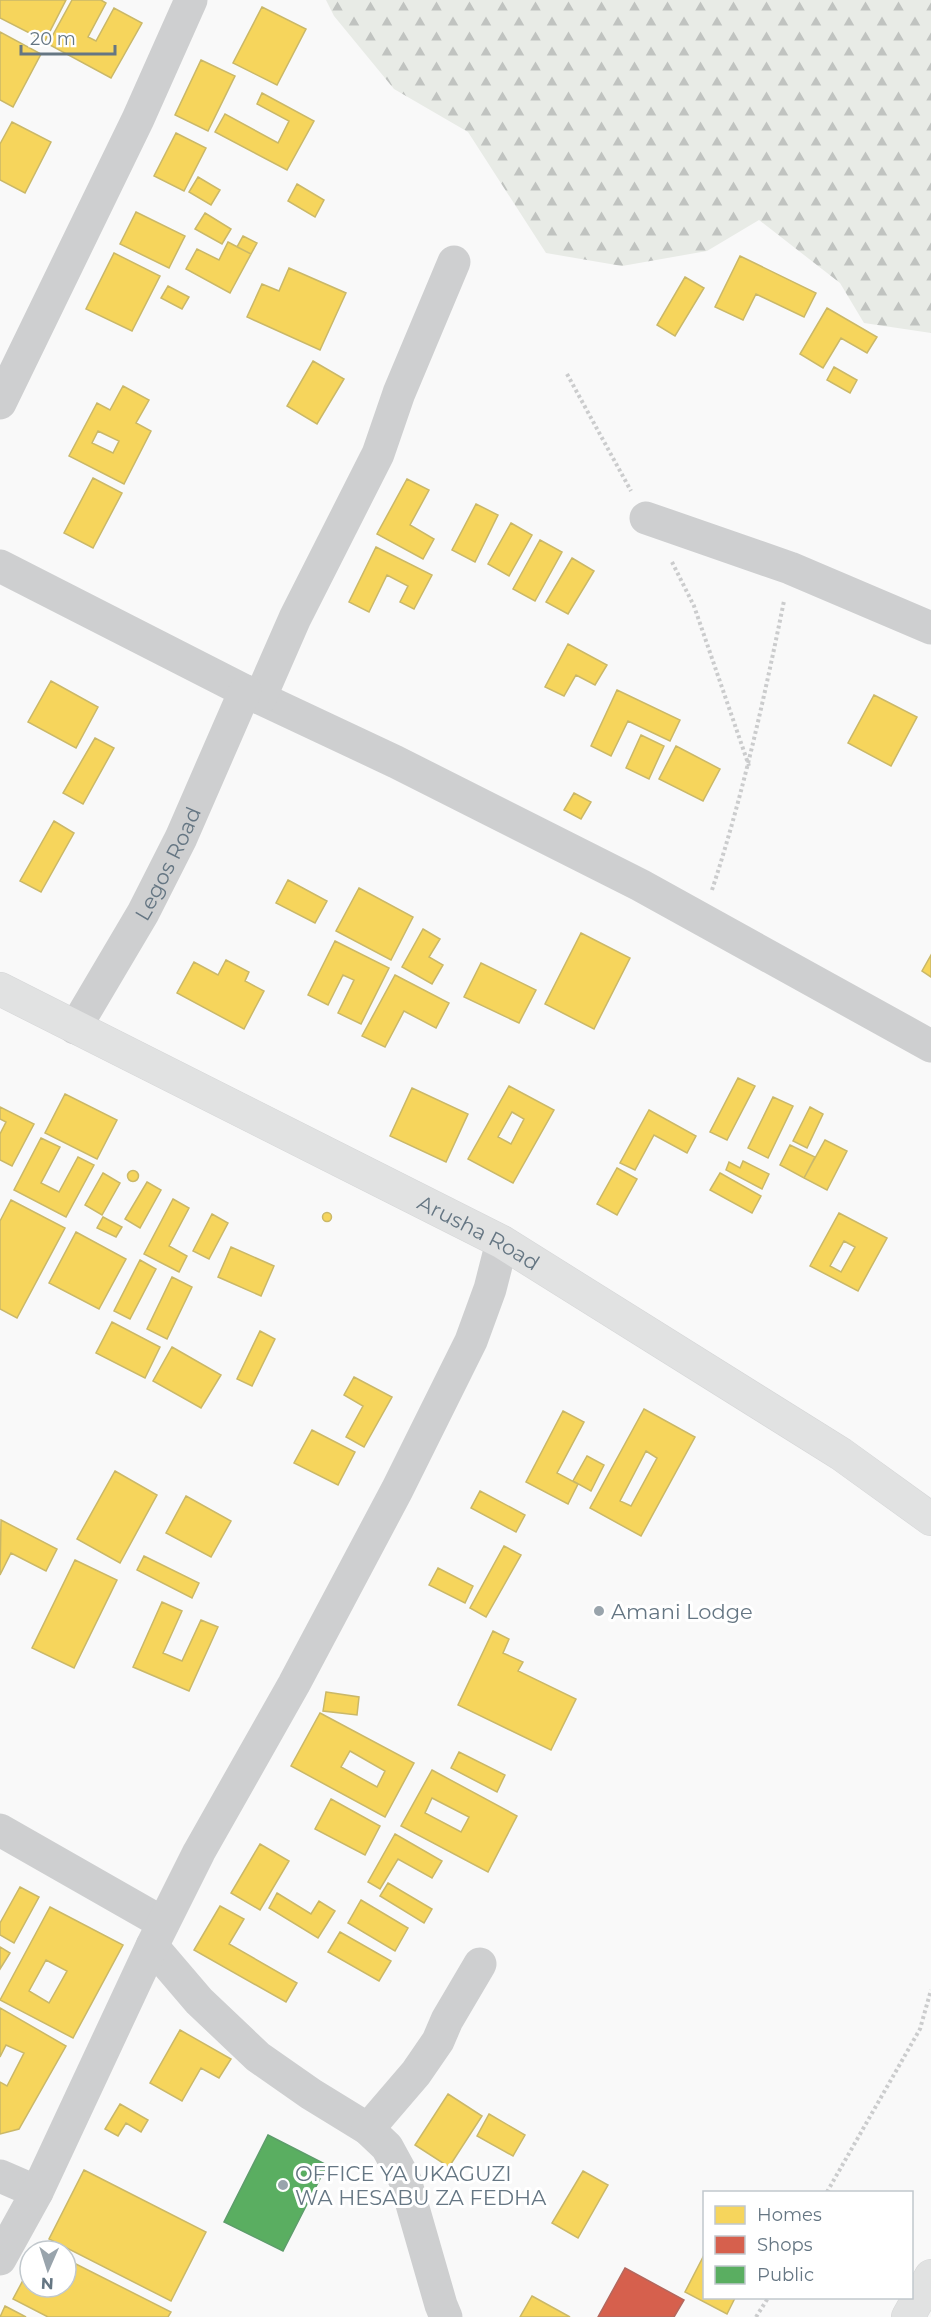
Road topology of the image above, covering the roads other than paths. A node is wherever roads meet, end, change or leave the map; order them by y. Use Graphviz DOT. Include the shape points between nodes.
graph roads {
  1 [pos="191,0"];
  2 [pos="453,261"];
  3 [pos="0,403"];
  4 [pos="646,518"];
  5 [pos="0,566"];
  6 [pos="928,623"];
  7 [pos="252,695"];
  8 [pos="0,989"];
  9 [pos="75,1028"];
  10 [pos="931,1046"];
  11 [pos="502,1242"];
  12 [pos="931,1519"];
  13 [pos="0,1830"];
  14 [pos="158,1934"];
  15 [pos="480,1964"];
  16 [pos="368,2129"];
  17 [pos="0,2176"];
  18 [pos="37,2192"];
  19 [pos="0,2259"];
  20 [pos="931,2276"];
  21 [pos="446,2317"];
  22 [pos="908,2317"];
  1 -- 3 [label="street" via="138,119"];
  2 -- 7 [label="street, Legos Road" via="378,454"];
  4 -- 6 [label="street" via="790,568"];
  5 -- 7 [label="street"];
  7 -- 9 [label="street, Legos Road" via="143,913"];
  7 -- 10 [label="street" via="396,762 640,885"];
  8 -- 9 [label="main road, Arusha Road"];
  9 -- 11 [label="main road, Arusha Road"];
  11 -- 12 [label="main road, Arusha Road" via="841,1454"];
  11 -- 14 [label="street" via="471,1341 418,1448"];
  13 -- 14 [label="street"];
  14 -- 16 [label="street" via="199,2001 258,2057"];
  14 -- 18 [label="street"];
  15 -- 16 [label="street" via="438,2041"];
  16 -- 21 [label="street" via="387,2147 405,2181"];
  17 -- 18 [label="street"];
  18 -- 19 [label="street"];
  20 -- 22 [label="main road"];
}
